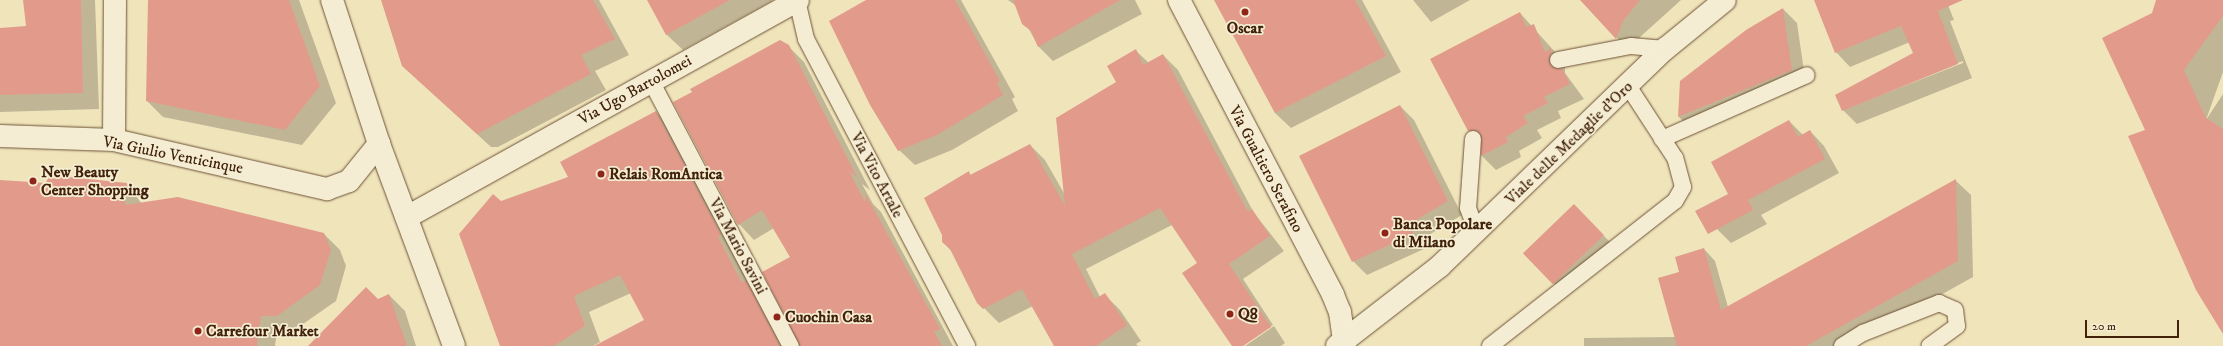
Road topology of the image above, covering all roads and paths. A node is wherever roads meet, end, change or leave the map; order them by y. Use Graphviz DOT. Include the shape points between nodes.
graph roads {
  1 [pos="115,0"];
  2 [pos="332,0"];
  3 [pos="797,0"];
  4 [pos="1179,0"];
  5 [pos="1723,0"];
  6 [pos="1665,48"];
  7 [pos="1558,60"];
  8 [pos="1807,75"];
  9 [pos="652,81"];
  10 [pos="1628,86"];
  11 [pos="0,136"];
  12 [pos="1473,139"];
  13 [pos="1662,139"];
  14 [pos="114,140"];
  15 [pos="379,144"];
  16 [pos="410,226"];
  17 [pos="1477,233"];
  18 [pos="1342,344"];
  19 [pos="454,346"];
  20 [pos="791,346"];
  21 [pos="967,346"];
  22 [pos="1490,346"];
  23 [pos="1842,346"];
  24 [pos="1929,346"];
  1 -- 14 [label="street"];
  2 -- 15 [label="street"];
  3 -- 9 [label="street, Via Ugo Bartolomei"];
  3 -- 21 [label="lane, Via Vito Artale" via="806,39"];
  4 -- 18 [label="street, Via Gualtiero Serafino" via="1333,295 1340,312"];
  5 -- 6 [label="street, Viale delle Medaglie d'Oro"];
  6 -- 7 [label="lane" via="1631,46"];
  6 -- 10 [label="street, Viale delle Medaglie d'Oro"];
  8 -- 13 [label="lane"];
  9 -- 16 [label="street, Via Ugo Bartolomei" via="473,181"];
  9 -- 20 [label="lane, Via Mario Savini"];
  10 -- 13 [label="lane"];
  10 -- 17 [label="street, Viale delle Medaglie d'Oro"];
  11 -- 14 [label="street, Via Giulio Venticinque"];
  12 -- 17 [label="lane" via="1468,208"];
  13 -- 22 [label="lane" via="1675,158 1683,187 1675,201"];
  14 -- 15 [label="street, Via Giulio Venticinque" via="320,188 346,184"];
  15 -- 16 [label="street"];
  16 -- 19 [label="street"];
  17 -- 18 [label="street, Viale delle Medaglie d'Oro" via="1405,296"];
  23 -- 24 [label="lane" via="1863,333 1939,303 1955,310 1957,326"];
}
